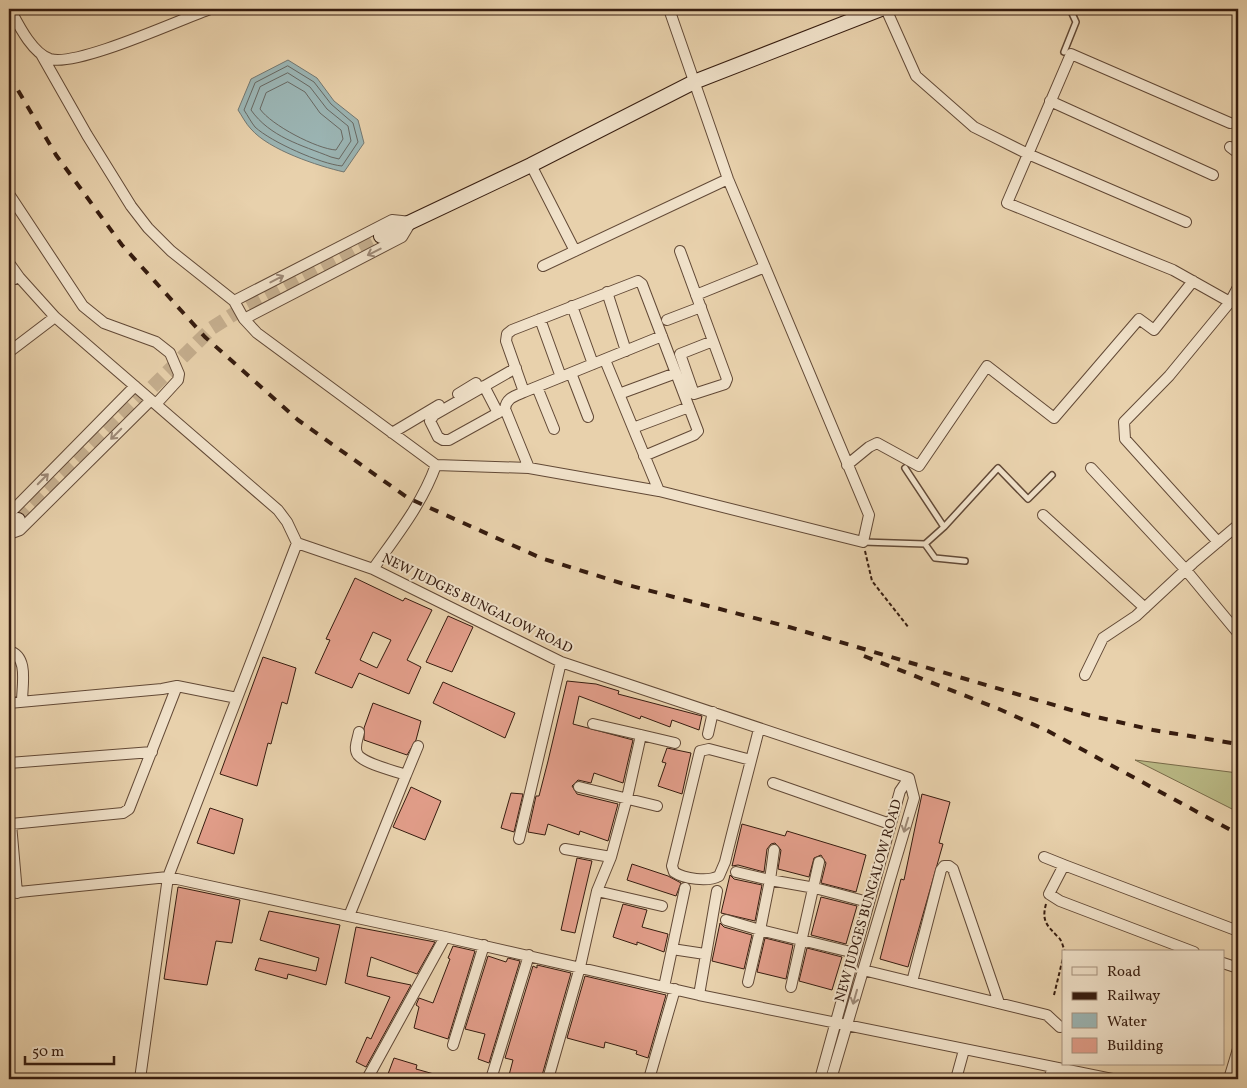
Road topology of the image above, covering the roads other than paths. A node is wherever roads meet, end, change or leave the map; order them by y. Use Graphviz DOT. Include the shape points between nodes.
graph roads {
  1 [pos="10,9"];
  2 [pos="210,9"];
  3 [pos="669,9"];
  4 [pos="881,9"];
  5 [pos="886,9"];
  6 [pos="1070,9"];
  7 [pos="184,13"];
  8 [pos="1064,52"];
  9 [pos="41,54"];
  10 [pos="694,82"];
  11 [pos="1050,101"];
  12 [pos="1230,123"];
  13 [pos="1028,154"];
  14 [pos="531,165"];
  15 [pos="1213,175"];
  16 [pos="728,179"];
  17 [pos="9,194"];
  18 [pos="411,222"];
  19 [pos="1186,222"];
  20 [pos="381,236"];
  21 [pos="576,251"];
  22 [pos="680,251"];
  23 [pos="9,263"];
  24 [pos="543,266"];
  25 [pos="765,267"];
  26 [pos="19,277"];
  27 [pos="9,281"];
  28 [pos="1193,281"];
  29 [pos="1238,287"];
  30 [pos="608,292"];
  31 [pos="696,295"];
  32 [pos="234,301"];
  33 [pos="1230,302"];
  34 [pos="572,306"];
  35 [pos="700,307"];
  36 [pos="55,317"];
  37 [pos="244,319"];
  38 [pos="540,319"];
  39 [pos="667,320"];
  40 [pos="662,336"];
  41 [pos="713,341"];
  42 [pos="626,351"];
  43 [pos="9,352"];
  44 [pos="605,360"];
  45 [pos="593,364"];
  46 [pos="516,368"];
  47 [pos="676,373"];
  48 [pos="566,375"];
  49 [pos="480,384"];
  50 [pos="135,386"];
  51 [pos="537,387"];
  52 [pos="524,392"];
  53 [pos="619,394"];
  54 [pos="153,402"];
  55 [pos="689,407"];
  56 [pos="502,411"];
  57 [pos="588,417"];
  58 [pos="633,428"];
  59 [pos="554,429"];
  60 [pos="392,433"];
  61 [pos="644,456"];
  62 [pos="436,465"];
  63 [pos="847,465"];
  64 [pos="529,468"];
  65 [pos="905,468"];
  66 [pos="1091,468"];
  67 [pos="1052,475"];
  68 [pos="659,491"];
  69 [pos="1043,515"];
  70 [pos="12,521"];
  71 [pos="1238,525"];
  72 [pos="944,527"];
  73 [pos="9,534"];
  74 [pos="863,542"];
  75 [pos="1218,542"];
  76 [pos="297,543"];
  77 [pos="925,544"];
  78 [pos="965,561"];
  79 [pos="373,569"];
  80 [pos="1186,569"];
  81 [pos="1145,608"];
  82 [pos="1238,633"];
  83 [pos="9,650"];
  84 [pos="561,662"];
  85 [pos="1085,675"];
  86 [pos="177,686"];
  87 [pos="237,698"];
  88 [pos="22,702"];
  89 [pos="9,703"];
  90 [pos="713,712"];
  91 [pos="593,724"];
  92 [pos="759,729"];
  93 [pos="359,732"];
  94 [pos="708,734"];
  95 [pos="641,735"];
  96 [pos="675,743"];
  97 [pos="418,746"];
  98 [pos="152,752"];
  99 [pos="751,760"];
  100 [pos="9,763"];
  101 [pos="406,775"];
  102 [pos="909,778"];
  103 [pos="773,783"];
  104 [pos="578,787"];
  105 [pos="627,798"];
  106 [pos="657,806"];
  107 [pos="10,824"];
  108 [pos="890,824"];
  109 [pos="519,839"];
  110 [pos="565,849"];
  111 [pos="774,850"];
  112 [pos="611,857"];
  113 [pos="1044,857"];
  114 [pos="819,862"];
  115 [pos="1064,866"];
  116 [pos="736,872"];
  117 [pos="168,877"];
  118 [pos="770,880"];
  119 [pos="685,888"];
  120 [pos="814,888"];
  121 [pos="597,891"];
  122 [pos="717,891"];
  123 [pos="13,893"];
  124 [pos="868,902"];
  125 [pos="662,906"];
  126 [pos="350,916"];
  127 [pos="726,920"];
  128 [pos="760,930"];
  129 [pos="1238,931"];
  130 [pos="445,937"];
  131 [pos="801,939"];
  132 [pos="484,945"];
  133 [pos="672,949"];
  134 [pos="1189,950"];
  135 [pos="855,953"];
  136 [pos="705,954"];
  137 [pos="529,955"];
  138 [pos="1224,963"];
  139 [pos="580,967"];
  140 [pos="1238,968"];
  141 [pos="863,970"];
  142 [pos="748,982"];
  143 [pos="912,982"];
  144 [pos="664,987"];
  145 [pos="791,987"];
  146 [pos="675,989"];
  147 [pos="699,995"];
  148 [pos="999,1003"];
  149 [pos="834,1023"];
  150 [pos="846,1026"];
  151 [pos="1060,1027"];
  152 [pos="453,1045"];
  153 [pos="1238,1049"];
  154 [pos="964,1050"];
  155 [pos="1053,1067"];
  156 [pos="1079,1075"];
  157 [pos="140,1079"];
  158 [pos="367,1079"];
  159 [pos="491,1079"];
  160 [pos="548,1079"];
  161 [pos="649,1079"];
  162 [pos="820,1079"];
  163 [pos="831,1079"];
  164 [pos="956,1079"];
  165 [pos="1050,1079"];
  166 [pos="1112,1079"];
  167 [pos="1229,1079"];
  1 -- 9 [label="street"];
  2 -- 7 [label="street"];
  3 -- 10 [label="street"];
  4 -- 10 [label="street"];
  5 -- 13 [label="street" via="916,76 974,127"];
  6 -- 8 [label="lane" via="1076,22"];
  7 -- 9 [label="street" via="84,56 60,60"];
  9 -- 32 [label="street" via="87,135 148,228 171,251"];
  10 -- 14 [label="street"];
  10 -- 16 [label="street"];
  11 -- 12 [label="street" via="1070,54"];
  11 -- 13 [label="street"];
  11 -- 15 [label="street"];
  13 -- 19 [label="street"];
  13 -- 28 [label="street" via="1007,203"];
  14 -- 18 [label="street"];
  14 -- 21 [label="street"];
  16 -- 21 [label="street"];
  16 -- 25 [label="street"];
  17 -- 54 [label="street" via="82,306 104,322 156,342 170,353 179,374 178,380"];
  18 -- 20 [label="street"];
  32 -- 18 [label="street, one-way" via="392,220"];
  18 -- 37 [label="street, one-way" via="402,237"];
  21 -- 24 [label="street"];
  22 -- 31 [label="street"];
  23 -- 26 [label="street"];
  25 -- 31 [label="street"];
  25 -- 63 [label="street"];
  26 -- 27 [label="street"];
  26 -- 36 [label="street"];
  28 -- 33 [label="street"];
  28 -- 63 [label="street" via="1154,330 1139,319 1055,418 987,366 919,466 877,443"];
  29 -- 33 [label="street"];
  30 -- 34 [label="street"];
  30 -- 40 [label="street" via="638,281 642,284"];
  30 -- 42 [label="street"];
  31 -- 35 [label="street"];
  32 -- 37 [label="street"];
  33 -- 75 [label="street" via="1169,376 1124,422 1125,440"];
  34 -- 38 [label="street"];
  34 -- 45 [label="street"];
  35 -- 39 [label="street"];
  35 -- 41 [label="street"];
  36 -- 43 [label="street"];
  36 -- 50 [label="street"];
  37 -- 60 [label="street" via="257,333"];
  38 -- 46 [label="street" via="507,334 506,341"];
  38 -- 48 [label="street"];
  40 -- 42 [label="street"];
  40 -- 47 [label="street"];
  41 -- 41 [label="street" via="727,381 694,394 680,354"];
  42 -- 44 [label="street"];
  44 -- 45 [label="street"];
  44 -- 53 [label="street"];
  45 -- 48 [label="street"];
  46 -- 49 [label="street"];
  46 -- 52 [label="street"];
  47 -- 53 [label="street"];
  47 -- 55 [label="street"];
  48 -- 51 [label="street"];
  48 -- 57 [label="street"];
  49 -- 56 [label="street"];
  49 -- 56 [label="street" via="434,415 430,421 434,429 443,440 449,440"];
  49 -- 60 [label="street"];
  50 -- 54 [label="street"];
  70 -- 50 [label="street, one-way"];
  51 -- 52 [label="street"];
  51 -- 59 [label="street"];
  52 -- 56 [label="street" via="510,398"];
  53 -- 58 [label="street"];
  54 -- 73 [label="street, one-way" via="20,530"];
  54 -- 76 [label="street" via="278,510"];
  55 -- 58 [label="street"];
  55 -- 61 [label="street" via="697,434"];
  56 -- 64 [label="street"];
  58 -- 61 [label="street"];
  60 -- 62 [label="street"];
  61 -- 68 [label="street"];
  62 -- 64 [label="street"];
  62 -- 79 [label="street" via="416,509"];
  63 -- 74 [label="street" via="869,515"];
  64 -- 68 [label="street"];
  65 -- 72 [label="lane"];
  66 -- 80 [label="street"];
  67 -- 72 [label="lane" via="1028,499 998,468"];
  68 -- 74 [label="street"];
  69 -- 81 [label="street"];
  71 -- 75 [label="street"];
  72 -- 77 [label="lane"];
  74 -- 77 [label="lane"];
  75 -- 80 [label="street"];
  76 -- 79 [label="street, NEW JUDGES BUNGALOW ROAD"];
  76 -- 87 [label="street"];
  77 -- 78 [label="lane" via="935,558"];
  79 -- 84 [label="street, NEW JUDGES BUNGALOW ROAD"];
  80 -- 81 [label="street"];
  80 -- 82 [label="street"];
  81 -- 85 [label="street" via="1104,638"];
  83 -- 88 [label="street" via="23,662"];
  84 -- 90 [label="street, NEW JUDGES BUNGALOW ROAD"];
  84 -- 109 [label="street"];
  86 -- 87 [label="street"];
  86 -- 88 [label="street"];
  86 -- 98 [label="street"];
  87 -- 117 [label="street"];
  88 -- 89 [label="street"];
  90 -- 92 [label="street, NEW JUDGES BUNGALOW ROAD"];
  90 -- 94 [label="street"];
  91 -- 95 [label="street"];
  92 -- 99 [label="street"];
  92 -- 102 [label="street, NEW JUDGES BUNGALOW ROAD"];
  93 -- 101 [label="street" via="357,754 364,760"];
  95 -- 96 [label="street"];
  95 -- 105 [label="street"];
  97 -- 101 [label="street"];
  98 -- 100 [label="street"];
  98 -- 107 [label="street" via="129,809 122,813"];
  99 -- 99 [label="street" via="709,749 700,751 672,866 678,875 712,880 719,876"];
  101 -- 126 [label="street"];
  102 -- 108 [label="street" via="900,791"];
  102 -- 141 [label="street, NEW JUDGES BUNGALOW ROAD, one-way" via="914,798"];
  103 -- 108 [label="street"];
  104 -- 105 [label="street"];
  105 -- 106 [label="street"];
  105 -- 112 [label="street"];
  107 -- 123 [label="street"];
  108 -- 124 [label="street"];
  110 -- 112 [label="street"];
  111 -- 118 [label="street"];
  112 -- 121 [label="street"];
  113 -- 115 [label="street"];
  114 -- 120 [label="street"];
  115 -- 129 [label="street"];
  115 -- 134 [label="street" via="1049,894"];
  116 -- 118 [label="street"];
  117 -- 123 [label="street"];
  117 -- 126 [label="street"];
  117 -- 157 [label="street"];
  118 -- 120 [label="street"];
  118 -- 128 [label="street"];
  119 -- 133 [label="street"];
  120 -- 124 [label="street"];
  120 -- 131 [label="street"];
  121 -- 125 [label="street"];
  121 -- 139 [label="street"];
  122 -- 136 [label="street"];
  124 -- 135 [label="street"];
  126 -- 130 [label="street"];
  127 -- 128 [label="street"];
  128 -- 131 [label="street"];
  128 -- 142 [label="street"];
  130 -- 132 [label="street"];
  130 -- 158 [label="street"];
  131 -- 135 [label="street"];
  131 -- 145 [label="street"];
  132 -- 137 [label="street"];
  132 -- 152 [label="street"];
  133 -- 136 [label="street"];
  133 -- 144 [label="street"];
  135 -- 149 [label="street"];
  136 -- 147 [label="street"];
  137 -- 139 [label="street"];
  137 -- 159 [label="street"];
  138 -- 140 [label="street"];
  139 -- 144 [label="street"];
  139 -- 160 [label="street"];
  141 -- 143 [label="street"];
  141 -- 150 [label="street, NEW JUDGES BUNGALOW ROAD, one-way"];
  143 -- 148 [label="street"];
  143 -- 148 [label="street" via="941,870 948,866 953,869"];
  144 -- 146 [label="street"];
  146 -- 147 [label="street"];
  146 -- 161 [label="street"];
  147 -- 149 [label="street"];
  148 -- 151 [label="street" via="1047,1015"];
  149 -- 150 [label="street"];
  149 -- 162 [label="street"];
  150 -- 154 [label="street"];
  150 -- 163 [label="street, NEW JUDGES BUNGALOW ROAD"];
  153 -- 167 [label="street"];
  154 -- 155 [label="street"];
  154 -- 164 [label="street"];
  155 -- 156 [label="street"];
  155 -- 165 [label="street"];
  156 -- 166 [label="street"];
}
